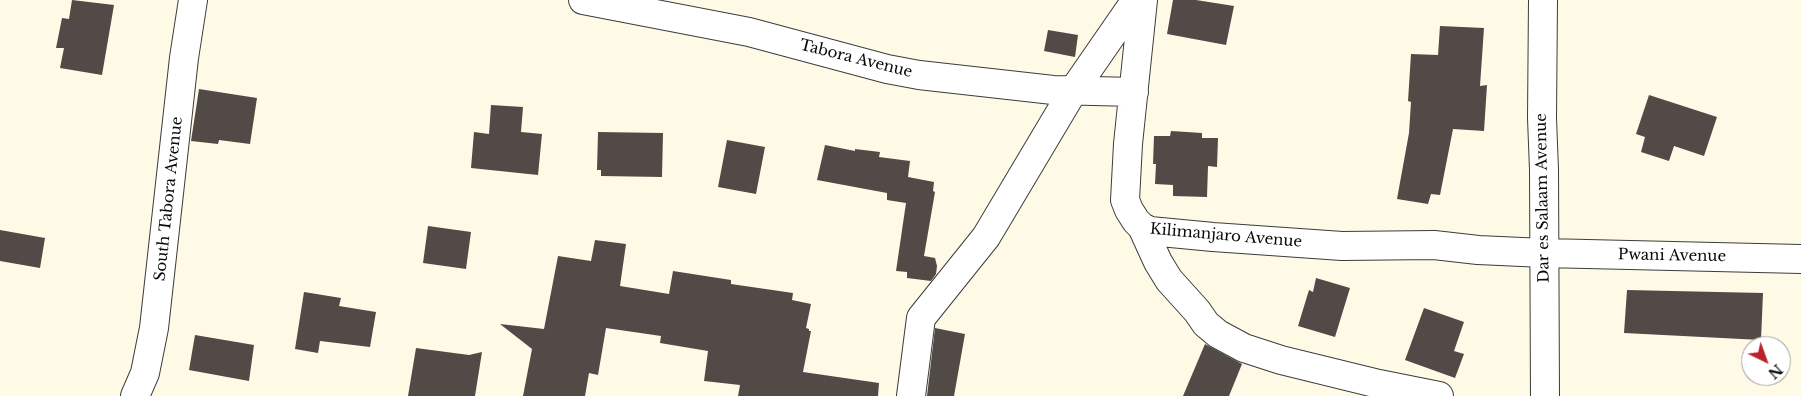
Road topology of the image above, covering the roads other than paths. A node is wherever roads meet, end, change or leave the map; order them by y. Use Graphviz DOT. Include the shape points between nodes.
graph roads {
  1 [pos="193,0"];
  2 [pos="582,0"];
  3 [pos="1136,0"];
  4 [pos="1143,0"];
  5 [pos="1543,0"];
  6 [pos="1073,90"];
  7 [pos="1134,92"];
  8 [pos="1142,227"];
  9 [pos="1544,253"];
  10 [pos="1801,259"];
  11 [pos="135,396"];
  12 [pos="911,396"];
  13 [pos="1438,396"];
  14 [pos="1545,396"];
  1 -- 11 [label="street, South Tabora Avenue" via="154,328"];
  2 -- 6 [label="street, Tabora Avenue" via="749,32 895,70"];
  3 -- 6 [label="street"];
  4 -- 7 [label="street, Kilimanjaro Avenue"];
  5 -- 9 [label="street, Dar es Salaam Avenue"];
  6 -- 7 [label="street, Tabora Avenue"];
  6 -- 12 [label="street" via="986,237 921,318"];
  7 -- 8 [label="street, Kilimanjaro Avenue" via="1126,200 1129,210"];
  8 -- 9 [label="street, Kilimanjaro Avenue" via="1150,231 1213,237 1322,244 1434,245"];
  8 -- 13 [label="street" via="1169,280 1218,334 1244,348 1280,360"];
  9 -- 10 [label="street, Pwani Avenue"];
  9 -- 14 [label="street, Dar es Salaam Avenue"];
}
